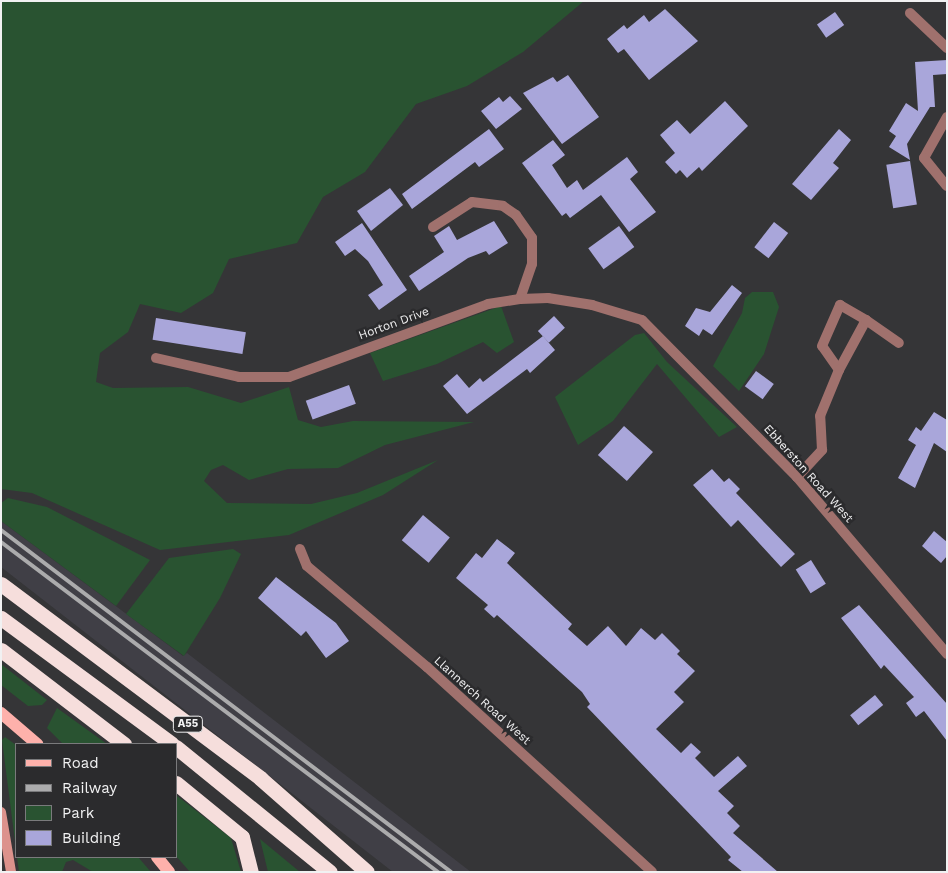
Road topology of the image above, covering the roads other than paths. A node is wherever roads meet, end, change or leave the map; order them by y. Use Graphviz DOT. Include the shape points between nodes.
graph roads {
  1 [pos="910,13"];
  2 [pos="947,48"];
  3 [pos="947,117"];
  4 [pos="947,186"];
  5 [pos="433,227"];
  6 [pos="520,300"];
  7 [pos="642,320"];
  8 [pos="866,320"];
  9 [pos="899,344"];
  10 [pos="156,358"];
  11 [pos="839,370"];
  12 [pos="797,477"];
  13 [pos="300,549"];
  14 [pos="1,584"];
  15 [pos="1,618"];
  16 [pos="1,650"];
  17 [pos="947,654"];
  18 [pos="1,713"];
  19 [pos="36,743"];
  20 [pos="123,743"];
  21 [pos="171,743"];
  22 [pos="178,749"];
  23 [pos="178,785"];
  24 [pos="1,812"];
  25 [pos="157,858"];
  26 [pos="10,872"];
  27 [pos="170,872"];
  28 [pos="251,872"];
  29 [pos="330,872"];
  30 [pos="367,872"];
  31 [pos="652,872"];
  1 -- 2 [label="street"];
  3 -- 4 [label="street" via="924,158"];
  5 -- 6 [label="street" via="472,202 503,206 516,215 532,238 532,264"];
  6 -- 7 [label="street, Horton Drive" via="566,301"];
  6 -- 10 [label="street, Horton Drive" via="480,307 289,377 239,377"];
  7 -- 12 [label="street, Ebberston Road West"];
  8 -- 9 [label="street"];
  8 -- 11 [label="street"];
  8 -- 11 [label="street" via="840,305 822,346"];
  11 -- 12 [label="street" via="820,416 822,450"];
  12 -- 17 [label="street, Ebberston Road West"];
  13 -- 31 [label="street, Llannerch Road West" via="307,566 427,667"];
  14 -- 30 [label="highway, A55" via="260,778"];
  15 -- 21 [label="highway, A55"];
  16 -- 20 [label="highway"];
  18 -- 19 [label="main road"];
  22 -- 29 [label="highway, A55"];
  23 -- 28 [label="highway" via="242,837"];
  24 -- 26 [label="street"];
  25 -- 27 [label="main road"];
}
